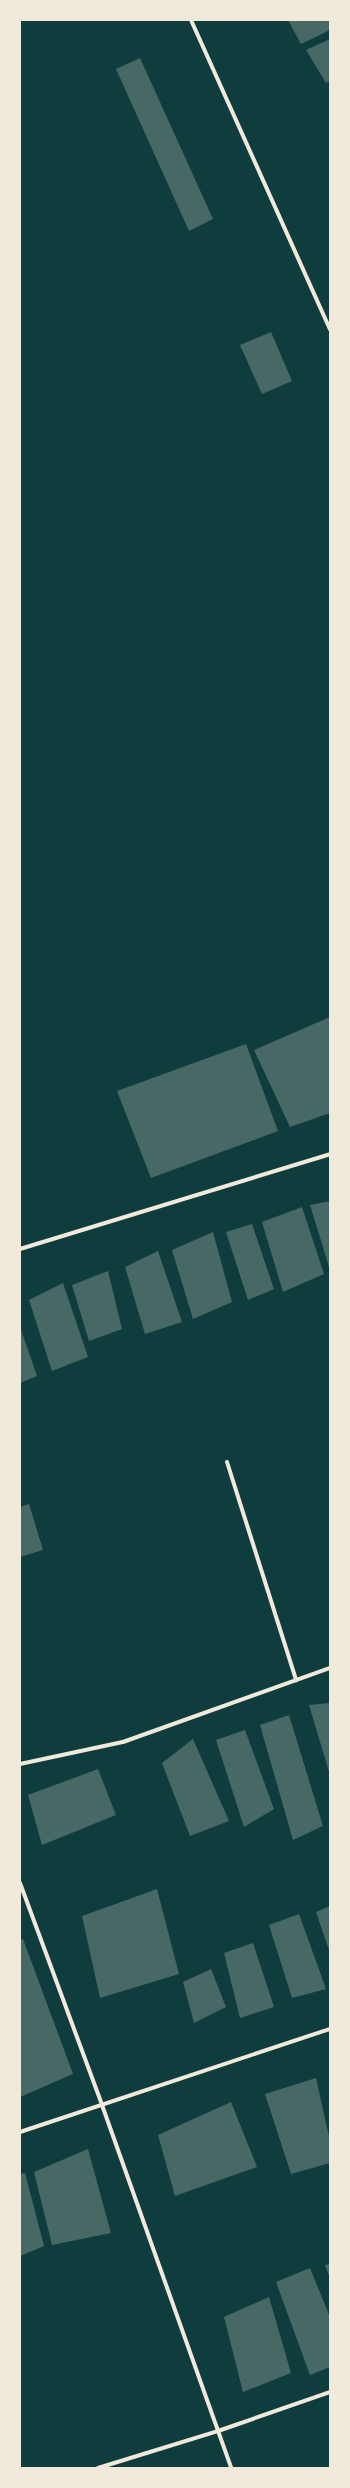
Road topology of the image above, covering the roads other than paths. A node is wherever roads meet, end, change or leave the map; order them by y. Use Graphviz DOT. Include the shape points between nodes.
graph roads {
  1 [pos="190,20"];
  2 [pos="330,329"];
  3 [pos="330,1154"];
  4 [pos="20,1248"];
  5 [pos="227,1462"];
  6 [pos="330,1668"];
  7 [pos="296,1680"];
  8 [pos="20,1764"];
  9 [pos="20,1883"];
  10 [pos="330,2029"];
  11 [pos="102,2106"];
  12 [pos="20,2132"];
  13 [pos="330,2392"];
  14 [pos="218,2431"];
  15 [pos="98,2468"];
  16 [pos="231,2468"];
  1 -- 2 [label="street"];
  3 -- 4 [label="street"];
  5 -- 7 [label="street"];
  6 -- 7 [label="street"];
  7 -- 8 [label="street" via="123,1742"];
  9 -- 11 [label="street"];
  10 -- 11 [label="street"];
  11 -- 12 [label="street"];
  11 -- 14 [label="street"];
  13 -- 14 [label="street"];
  14 -- 15 [label="street"];
  14 -- 16 [label="street"];
}
